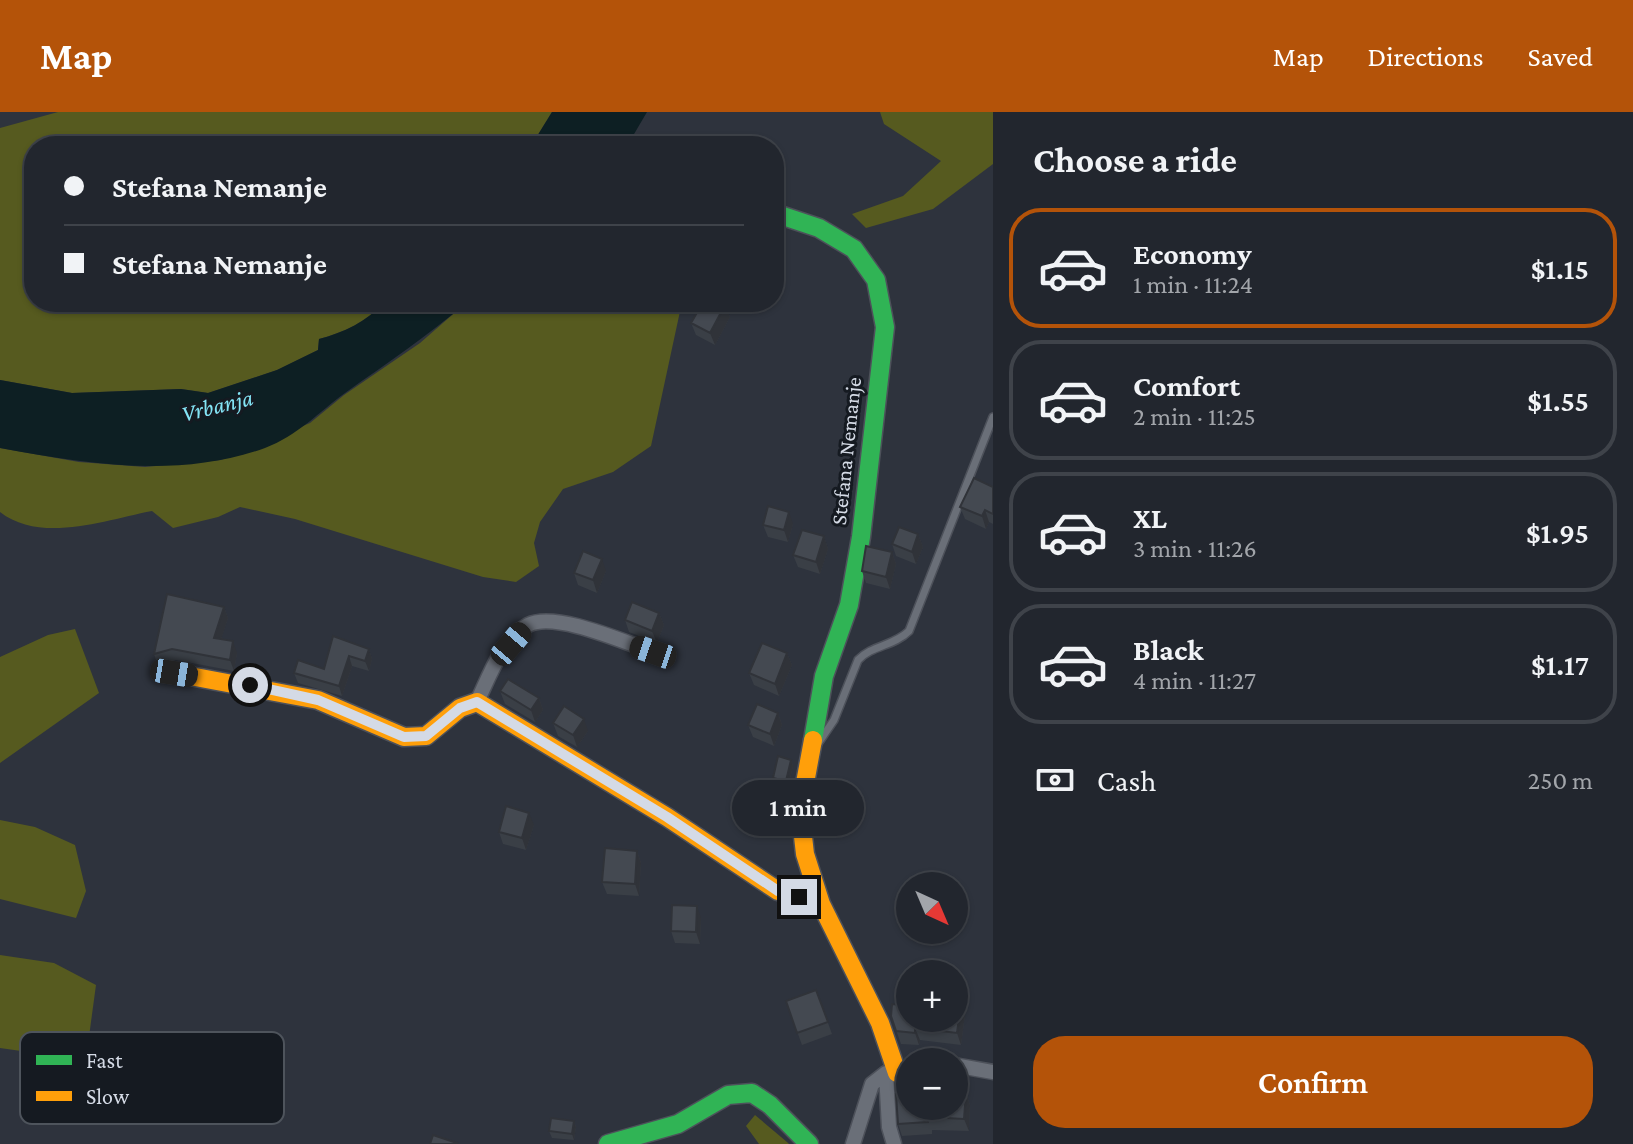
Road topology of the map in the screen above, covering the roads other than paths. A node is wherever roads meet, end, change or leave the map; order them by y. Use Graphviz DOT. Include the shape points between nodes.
graph roads {
  1 [pos="784,217"];
  2 [pos="993,417"];
  3 [pos="653,652"];
  4 [pos="174,673"];
  5 [pos="477,702"];
  6 [pos="811,750"];
  7 [pos="821,904"];
  8 [pos="896,1066"];
  9 [pos="968,1068"];
  10 [pos="896,1072"];
  11 [pos="993,1072"];
  12 [pos="896,1083"];
  13 [pos="608,1144"];
  14 [pos="809,1144"];
  15 [pos="853,1144"];
  16 [pos="894,1144"];
  1 -- 6 [label="street, Stefana Nemanje" via="842,238 868,261 884,299 861,537 849,605 824,676"];
  2 -- 6 [label="lane, Stefana Nemanje" via="909,631 896,643 858,660 827,733"];
  3 -- 5 [label="street" via="586,629 540,621 525,627 496,661"];
  4 -- 5 [label="street" via="318,700 404,737 426,736 460,708"];
  5 -- 7 [label="street" via="778,891"];
  6 -- 7 [label="street, Stefana Nemanje" via="800,810 805,854"];
  7 -- 8 [label="street, Stefana Nemanje"];
  9 -- 11 [label="street"];
  10 -- 15 [label="street" via="872,1084"];
  12 -- 16 [label="street" via="889,1127"];
  13 -- 14 [label="street" via="678,1124 728,1095 752,1093"];
}
